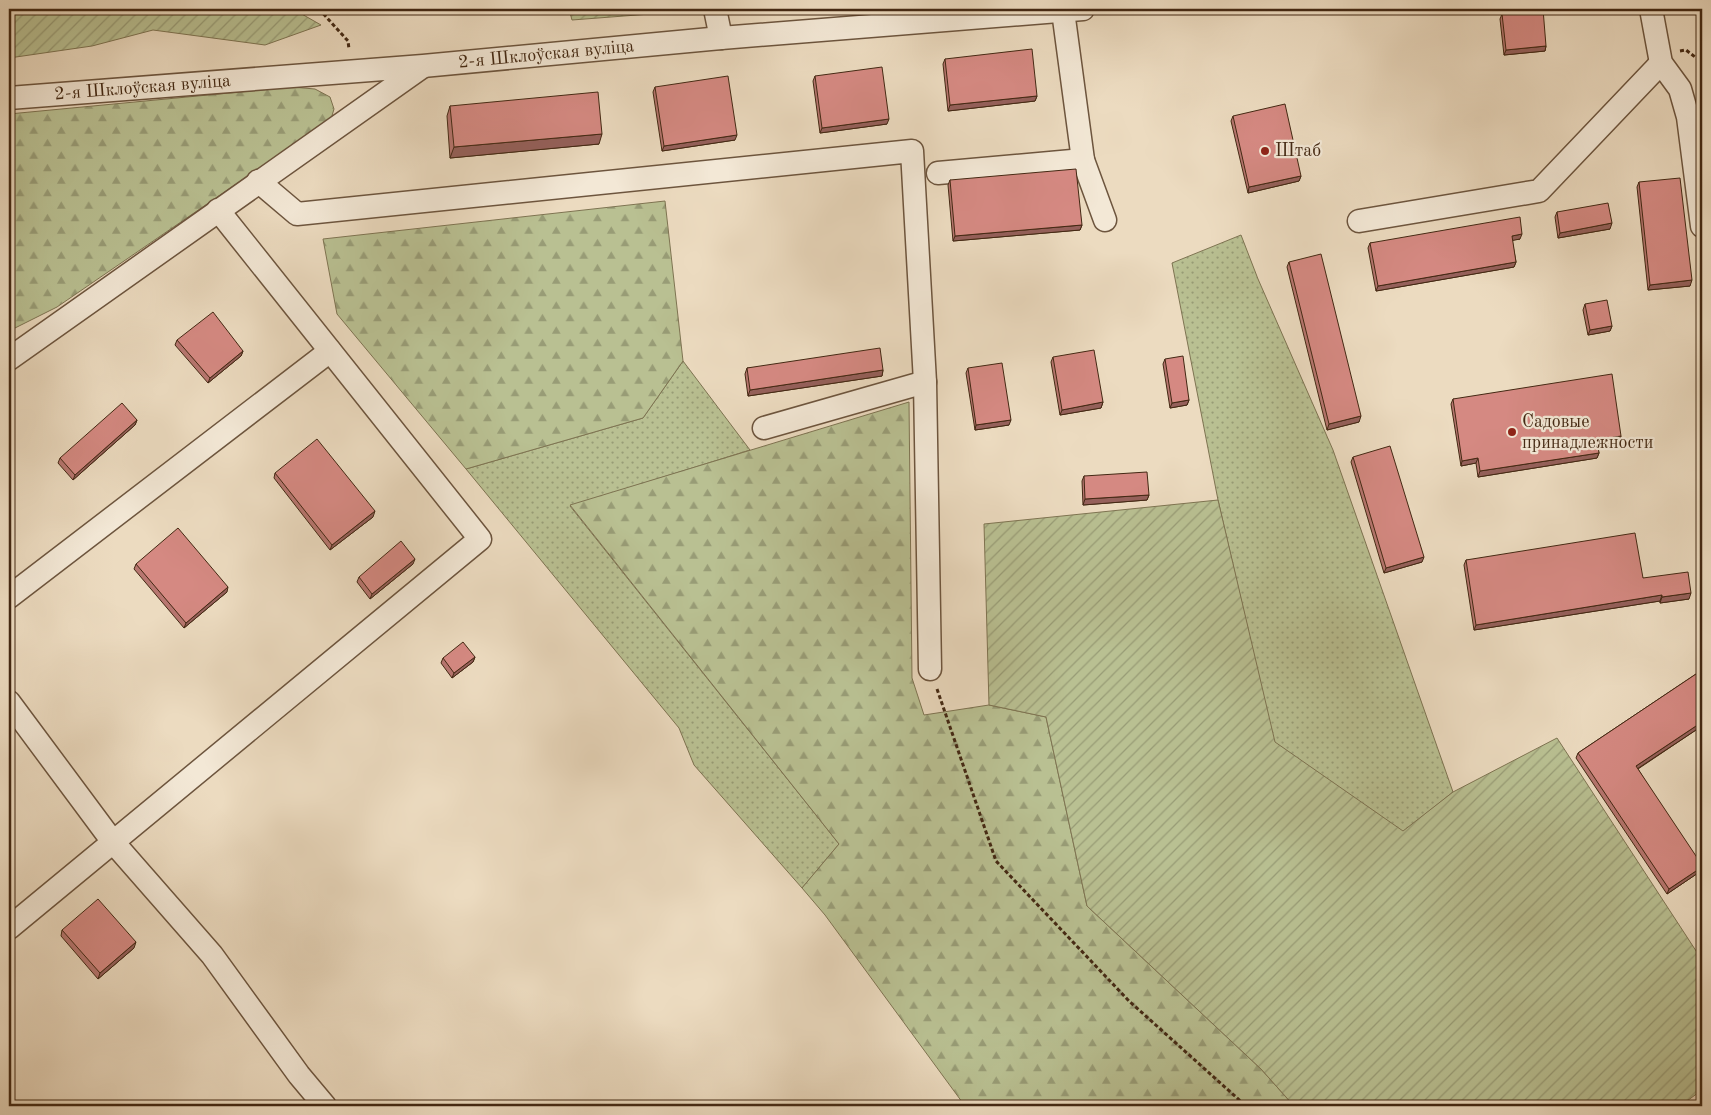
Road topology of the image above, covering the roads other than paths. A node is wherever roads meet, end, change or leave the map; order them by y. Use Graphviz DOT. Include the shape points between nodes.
graph roads {
  1 [pos="714,9"];
  2 [pos="1652,9"];
  3 [pos="1073,10"];
  4 [pos="721,38"];
  5 [pos="1662,63"];
  6 [pos="423,66"];
  7 [pos="9,98"];
  8 [pos="1083,160"];
  9 [pos="938,173"];
  10 [pos="258,181"];
  11 [pos="218,210"];
  12 [pos="1105,220"];
  13 [pos="1359,221"];
  14 [pos="1702,226"];
  15 [pos="330,351"];
  16 [pos="9,359"];
  17 [pos="926,382"];
  18 [pos="764,428"];
  19 [pos="9,597"];
  20 [pos="930,670"];
  21 [pos="9,702"];
  22 [pos="113,842"];
  23 [pos="9,928"];
  24 [pos="325,1106"];
  1 -- 4 [label="street"];
  2 -- 5 [label="street"];
  3 -- 4 [label="street, 2-я Шклоўская вуліца"];
  3 -- 8 [label="street"];
  4 -- 6 [label="street, 2-я Шклоўская вуліца"];
  5 -- 13 [label="street" via="1539,191"];
  5 -- 14 [label="street" via="1680,89 1688,117"];
  6 -- 7 [label="street, 2-я Шклоўская вуліца"];
  6 -- 10 [label="street"];
  8 -- 9 [label="street"];
  8 -- 12 [label="street"];
  10 -- 11 [label="street"];
  10 -- 17 [label="street" via="297,214 912,151"];
  11 -- 15 [label="street"];
  11 -- 16 [label="street"];
  15 -- 19 [label="street"];
  15 -- 22 [label="street" via="480,539"];
  17 -- 18 [label="street"];
  17 -- 20 [label="street"];
  21 -- 22 [label="street"];
  22 -- 23 [label="street"];
  22 -- 24 [label="street" via="212,956"];
}
